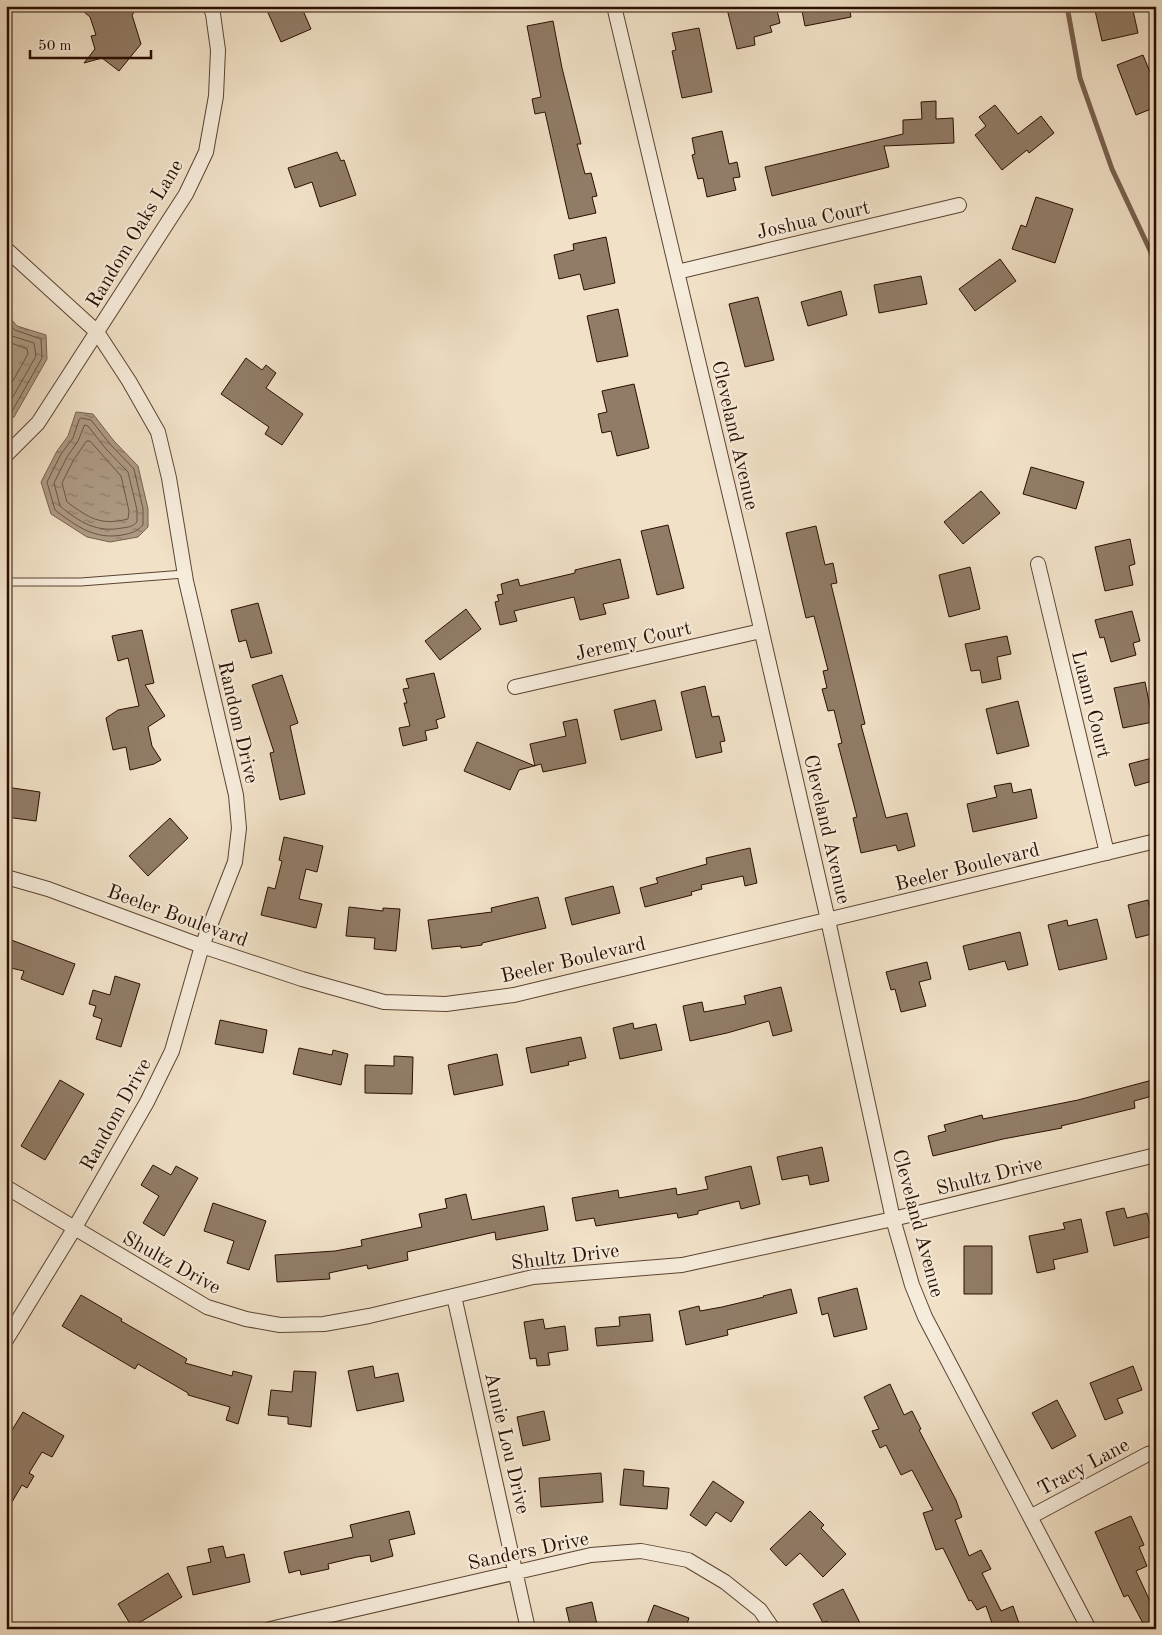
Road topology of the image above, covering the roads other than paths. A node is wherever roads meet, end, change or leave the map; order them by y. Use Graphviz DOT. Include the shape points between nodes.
graph roads {
  1 [pos="210,6"];
  2 [pos="614,6"];
  3 [pos="959,205"];
  4 [pos="6,249"];
  5 [pos="677,272"];
  6 [pos="97,332"];
  7 [pos="6,455"];
  8 [pos="1038,564"];
  9 [pos="184,574"];
  10 [pos="6,582"];
  11 [pos="761,632"];
  12 [pos="515,687"];
  13 [pos="1156,841"];
  14 [pos="1107,853"];
  15 [pos="6,877"];
  16 [pos="828,920"];
  17 [pos="202,946"];
  18 [pos="1156,1155"];
  19 [pos="6,1187"];
  20 [pos="893,1219"];
  21 [pos="74,1229"];
  22 [pos="454,1296"];
  23 [pos="6,1340"];
  24 [pos="1156,1452"];
  25 [pos="1030,1517"];
  26 [pos="516,1571"];
  27 [pos="270,1629"];
  28 [pos="528,1629"];
  29 [pos="773,1629"];
  30 [pos="1089,1629"];
  1 -- 6 [label="street, Random Oaks Lane" via="218,50 216,96 206,152 186,194"];
  2 -- 5 [label="street, Cleveland Avenue"];
  3 -- 5 [label="street, Joshua Court"];
  4 -- 6 [label="street, Random Drive"];
  5 -- 11 [label="street, Cleveland Avenue"];
  6 -- 7 [label="street, Random Oaks Lane" via="38,422"];
  6 -- 9 [label="street, Random Drive" via="130,381 158,432 169,478"];
  8 -- 14 [label="street, Luann Court"];
  9 -- 10 [label="lane" via="81,582"];
  9 -- 17 [label="street, Random Drive" via="236,795 239,828 234,862"];
  11 -- 12 [label="street, Jeremy Court"];
  11 -- 16 [label="street, Cleveland Avenue"];
  13 -- 14 [label="street, Beeler Boulevard"];
  14 -- 16 [label="street, Beeler Boulevard"];
  15 -- 17 [label="street, Beeler Boulevard" via="48,889"];
  16 -- 17 [label="street, Beeler Boulevard" via="514,995 446,1004 384,1002"];
  16 -- 20 [label="street, Cleveland Avenue"];
  17 -- 21 [label="street, Random Drive" via="172,1051 148,1102"];
  18 -- 20 [label="street, Shultz Drive"];
  19 -- 21 [label="street, Shultz Drive"];
  20 -- 22 [label="street, Shultz Drive" via="682,1265 533,1277"];
  20 -- 25 [label="street, Cleveland Avenue" via="925,1317"];
  21 -- 22 [label="street, Shultz Drive" via="207,1308 280,1325 324,1324"];
  21 -- 23 [label="street, Random Drive"];
  22 -- 26 [label="street, Annie Lou Drive"];
  24 -- 25 [label="street, Tracy Lane"];
  25 -- 30 [label="street, Cleveland Avenue"];
  26 -- 27 [label="street, Sanders Drive"];
  26 -- 28 [label="street, Annie Lou Drive"];
  26 -- 29 [label="street, Sanders Drive" via="592,1555 641,1551 688,1560 725,1582 760,1610"];
}
